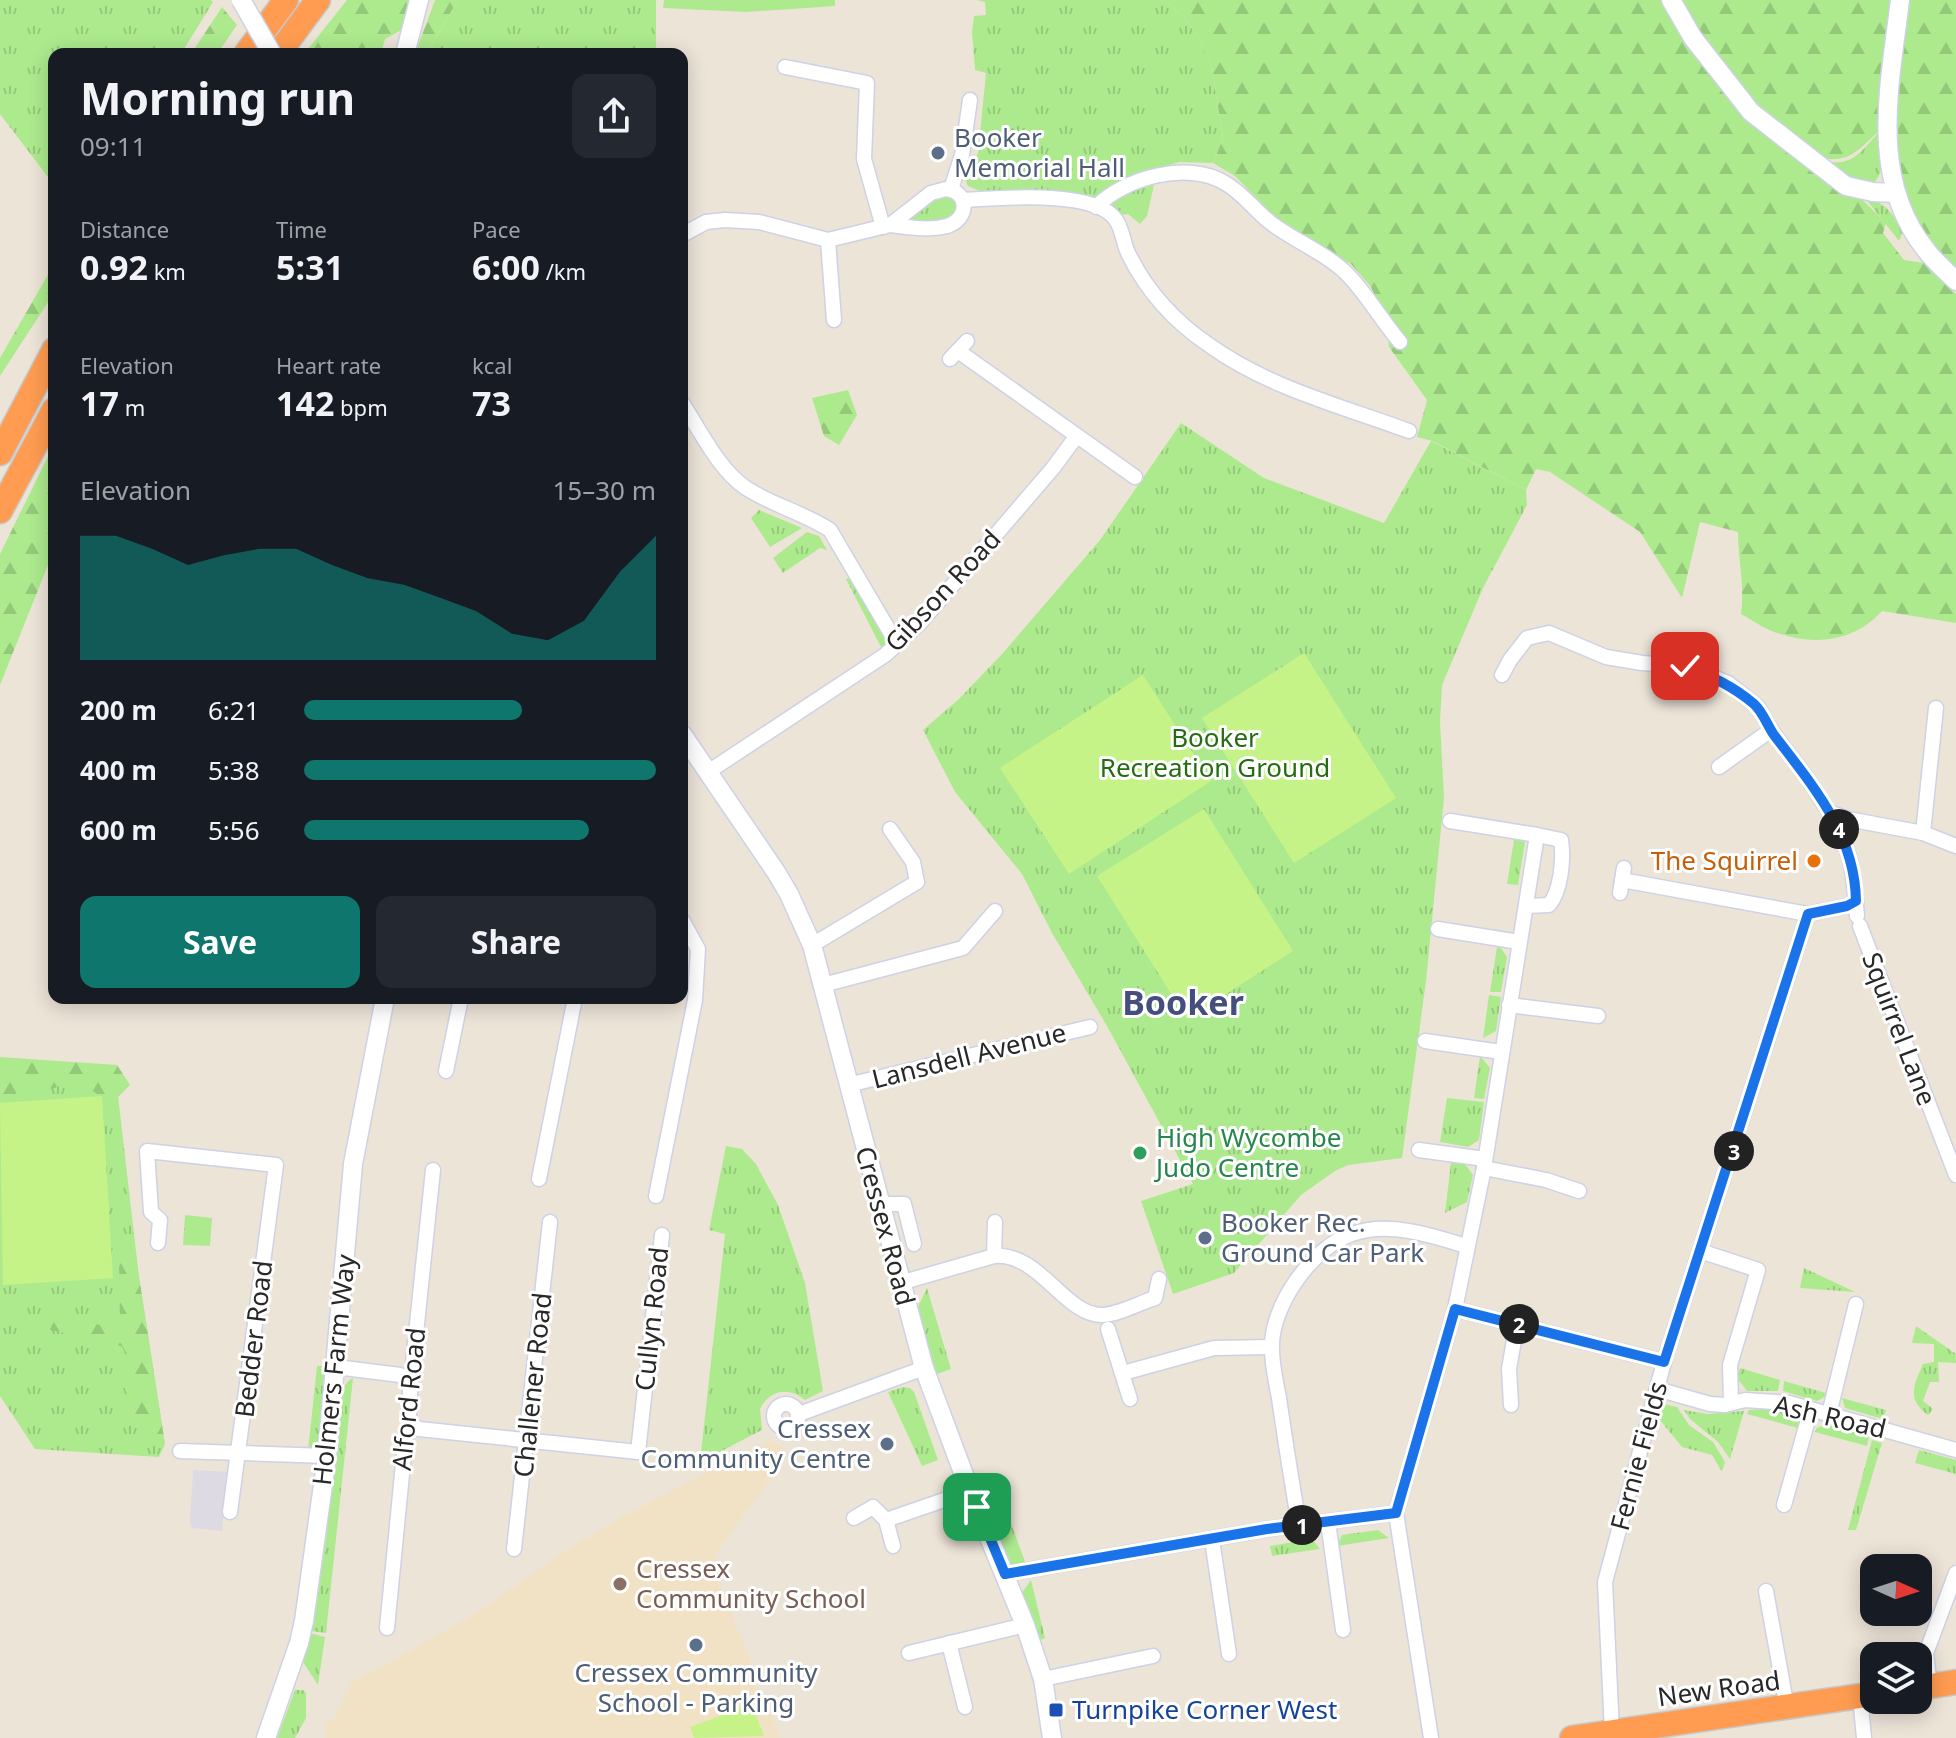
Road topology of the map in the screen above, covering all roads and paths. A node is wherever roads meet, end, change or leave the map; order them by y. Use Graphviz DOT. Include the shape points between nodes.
graph roads {
  1 [pos="241,0"];
  2 [pos="286,0"];
  3 [pos="318,0"];
  4 [pos="419,0"];
  5 [pos="1671,0"];
  6 [pos="1900,0"];
  7 [pos="250,48"];
  8 [pos="271,48"];
  9 [pos="280,48"];
  10 [pos="407,48"];
  11 [pos="785,67"];
  12 [pos="970,100"];
  13 [pos="951,189"];
  14 [pos="1895,193"];
  15 [pos="964,200"];
  16 [pos="1096,207"];
  17 [pos="887,226"];
  18 [pos="688,232"];
  19 [pos="828,240"];
  20 [pos="1956,281"];
  21 [pos="834,320"];
  22 [pos="1400,342"];
  23 [pos="958,350"];
  24 [pos="48,361"];
  25 [pos="688,412"];
  26 [pos="48,421"];
  27 [pos="1409,431"];
  28 [pos="1076,437"];
  29 [pos="0,453"];
  30 [pos="1135,477"];
  31 [pos="0,511"];
  32 [pos="897,644"];
  33 [pos="1502,675"];
  34 [pos="1936,709"];
  35 [pos="1771,730"];
  36 [pos="688,743"];
  37 [pos="1719,767"];
  38 [pos="708,772"];
  39 [pos="1829,812"];
  40 [pos="1450,821"];
  41 [pos="890,829"];
  42 [pos="1923,833"];
  43 [pos="1537,835"];
  44 [pos="1956,846"];
  45 [pos="1622,880"];
  46 [pos="1527,906"];
  47 [pos="995,911"];
  48 [pos="1808,914"];
  49 [pos="1858,914"];
  50 [pos="1438,929"];
  51 [pos="688,931"];
  52 [pos="1519,942"];
  53 [pos="812,945"];
  54 [pos="823,985"];
  55 [pos="384,1004"];
  56 [pos="460,1004"];
  57 [pos="574,1004"];
  58 [pos="1509,1005"];
  59 [pos="1598,1016"];
  60 [pos="1090,1027"];
  61 [pos="1425,1041"];
  62 [pos="1501,1052"];
  63 [pos="446,1071"];
  64 [pos="848,1085"];
  65 [pos="1419,1150"];
  66 [pos="1485,1164"];
  67 [pos="433,1170"];
  68 [pos="1956,1175"];
  69 [pos="539,1179"];
  70 [pos="1579,1191"];
  71 [pos="656,1196"];
  72 [pos="880,1204"];
  73 [pos="550,1222"];
  74 [pos="995,1222"];
  75 [pos="662,1235"];
  76 [pos="158,1243"];
  77 [pos="914,1244"];
  78 [pos="1466,1246"];
  79 [pos="1700,1251"];
  80 [pos="994,1256"];
  81 [pos="1159,1279"];
  82 [pos="900,1283"];
  83 [pos="1856,1304"];
  84 [pos="1455,1309"];
  85 [pos="1517,1323"];
  86 [pos="1108,1329"];
  87 [pos="1271,1347"];
  88 [pos="1664,1362"];
  89 [pos="336,1367"];
  90 [pos="924,1368"];
  91 [pos="1123,1373"];
  92 [pos="408,1379"];
  93 [pos="1657,1389"];
  94 [pos="1130,1399"];
  95 [pos="1731,1403"];
  96 [pos="1511,1405"];
  97 [pos="1811,1409"];
  98 [pos="799,1414"];
  99 [pos="1829,1414"];
  100 [pos="411,1424"];
  101 [pos="527,1441"];
  102 [pos="1956,1450"];
  103 [pos="180,1451"];
  104 [pos="239,1453"];
  105 [pos="327,1456"];
  106 [pos="970,1491"];
  107 [pos="1784,1505"];
  108 [pos="230,1512"];
  109 [pos="1396,1513"];
  110 [pos="854,1518"];
  111 [pos="886,1520"];
  112 [pos="1328,1522"];
  113 [pos="1299,1525"];
  114 [pos="1212,1540"];
  115 [pos="893,1546"];
  116 [pos="514,1549"];
  117 [pos="1956,1573"];
  118 [pos="1005,1574"];
  119 [pos="1766,1591"];
  120 [pos="1025,1625"];
  121 [pos="387,1628"];
  122 [pos="1343,1630"];
  123 [pos="1930,1642"];
  124 [pos="949,1643"];
  125 [pos="909,1653"];
  126 [pos="1229,1654"];
  127 [pos="1153,1656"];
  128 [pos="1043,1679"];
  129 [pos="1956,1682"];
  130 [pos="1932,1686"];
  131 [pos="1860,1696"];
  132 [pos="965,1707"];
  133 [pos="1787,1708"];
  134 [pos="1866,1714"];
  135 [pos="1612,1732"];
  136 [pos="266,1738"];
  137 [pos="1052,1738"];
  138 [pos="1431,1738"];
  139 [pos="1572,1738"];
  140 [pos="1864,1738"];
  1 -- 8 [label="street, bridge"];
  2 -- 7 [label="highway"];
  3 -- 9 [label="highway"];
  4 -- 10 [label="street"];
  5 -- 14 [label="street" via="1693,38 1751,112 1846,186"];
  6 -- 14 [label="street" via="1887,133"];
  11 -- 17 [label="street" via="867,83 864,159"];
  12 -- 13 [label="street"];
  13 -- 15 [label="street"];
  13 -- 17 [label="street" via="931,193"];
  14 -- 20 [label="street" via="1925,250"];
  15 -- 16 [label="street" via="1054,197"];
  15 -- 17 [label="street" via="962,216 944,227"];
  16 -- 22 [label="street" via="1108,194 1142,178 1188,173 1216,178 1270,223 1347,273"];
  16 -- 27 [label="street" via="1116,219 1126,250 1153,292 1207,344 1255,374"];
  17 -- 19 [label="street"];
  18 -- 19 [label="street" via="706,222 759,222"];
  19 -- 21 [label="street"];
  23 -- 28 [label="street"];
  24 -- 29 [label="highway"];
  25 -- 32 [label="street" via="745,487 830,530"];
  26 -- 31 [label="highway"];
  28 -- 30 [label="street"];
  28 -- 32 [label="street, Gibson Road"];
  32 -- 38 [label="street, Gibson Road"];
  33 -- 35 [label="street, Squirrel Lane" via="1527,638 1549,633 1606,657 1685,666 1728,683 1758,707"];
  34 -- 42 [label="street"];
  35 -- 37 [label="street"];
  35 -- 39 [label="street, Squirrel Lane"];
  36 -- 38 [label="street, Cressex Road"];
  38 -- 53 [label="street, Cressex Road" via="789,894"];
  39 -- 42 [label="street"];
  39 -- 49 [label="street, Squirrel Lane" via="1845,838"];
  40 -- 43 [label="street"];
  41 -- 53 [label="street" via="913,862 917,882"];
  42 -- 44 [label="street"];
  43 -- 46 [label="street"];
  43 -- 46 [label="street" via="1561,840 1556,897 1549,905"];
  45 -- 48 [label="street"];
  46 -- 52 [label="street"];
  47 -- 54 [label="street" via="963,948"];
  48 -- 49 [label="street" via="1847,906"];
  48 -- 79 [label="street, Fernie Fields"];
  49 -- 68 [label="street, Squirrel Lane"];
  50 -- 52 [label="street"];
  51 -- 71 [label="street" via="698,949 698,976"];
  52 -- 58 [label="street"];
  53 -- 54 [label="street, Cressex Road"];
  54 -- 64 [label="street, Cressex Road"];
  55 -- 89 [label="street, Holmers Farm Way" via="353,1164"];
  56 -- 63 [label="street"];
  57 -- 69 [label="street"];
  58 -- 59 [label="street"];
  58 -- 62 [label="street"];
  60 -- 64 [label="street, Lansdell Avenue"];
  61 -- 62 [label="street"];
  62 -- 66 [label="street"];
  64 -- 72 [label="street, Cressex Road"];
  65 -- 66 [label="street"];
  66 -- 70 [label="street"];
  66 -- 78 [label="street"];
  67 -- 92 [label="street, Alford Road"];
  72 -- 77 [label="street" via="904,1204"];
  72 -- 82 [label="street, Cressex Road"];
  73 -- 101 [label="street, Challener Road"];
  74 -- 80 [label="street"];
  75 -- 101 [label="street, Cullyn Road" via="638,1452"];
  76 -- 104 [label="street, Bedder Road" via="160,1220 151,1212 142,1151 276,1165"];
  78 -- 84 [label="street"];
  78 -- 87 [label="street" via="1421,1232 1351,1234 1323,1252 1289,1289"];
  79 -- 88 [label="street, Fernie Fields"];
  79 -- 95 [label="street" via="1758,1270 1730,1365"];
  80 -- 81 [label="street" via="1020,1259 1096,1315 1155,1298"];
  80 -- 82 [label="street"];
  82 -- 90 [label="street, Cressex Road"];
  83 -- 99 [label="street"];
  84 -- 85 [label="street"];
  84 -- 109 [label="street"];
  85 -- 88 [label="street"];
  85 -- 96 [label="street" via="1509,1369"];
  86 -- 91 [label="street"];
  87 -- 91 [label="street" via="1214,1348"];
  87 -- 113 [label="street"];
  88 -- 93 [label="street, Fernie Fields"];
  89 -- 92 [label="street"];
  89 -- 105 [label="street, Holmers Farm Way"];
  90 -- 98 [label="street"];
  90 -- 106 [label="street, Cressex Road"];
  91 -- 94 [label="street"];
  92 -- 100 [label="street, Alford Road"];
  93 -- 95 [label="street, Ash Road" via="1710,1404"];
  93 -- 135 [label="street, Fernie Fields" via="1605,1582"];
  95 -- 97 [label="street, Ash Road" via="1789,1403"];
  97 -- 99 [label="street, Ash Road"];
  97 -- 107 [label="street"];
  99 -- 102 [label="street, Ash Road"];
  100 -- 101 [label="street"];
  100 -- 121 [label="street, Alford Road"];
  101 -- 116 [label="street, Challener Road"];
  103 -- 104 [label="street"];
  104 -- 105 [label="street"];
  104 -- 108 [label="street, Bedder Road"];
  105 -- 136 [label="street, Holmers Farm Way" via="304,1621"];
  106 -- 111 [label="street"];
  106 -- 118 [label="street, Cressex Road"];
  109 -- 112 [label="street"];
  109 -- 138 [label="street"];
  110 -- 111 [label="street" via="873,1507"];
  111 -- 115 [label="street"];
  112 -- 113 [label="street"];
  112 -- 122 [label="street"];
  113 -- 114 [label="street"];
  114 -- 118 [label="street"];
  114 -- 126 [label="street"];
  117 -- 123 [label="street"];
  118 -- 120 [label="street, Cressex Road"];
  119 -- 133 [label="street"];
  120 -- 124 [label="street"];
  120 -- 128 [label="street, Cressex Road"];
  124 -- 125 [label="street"];
  124 -- 132 [label="street"];
  127 -- 128 [label="street"];
  128 -- 137 [label="street, Cressex Road"];
  129 -- 130 [label="highway"];
  131 -- 133 [label="highway, New Road"];
  133 -- 135 [label="highway, New Road"];
  134 -- 140 [label="street"];
  135 -- 139 [label="highway, New Road"];
}
